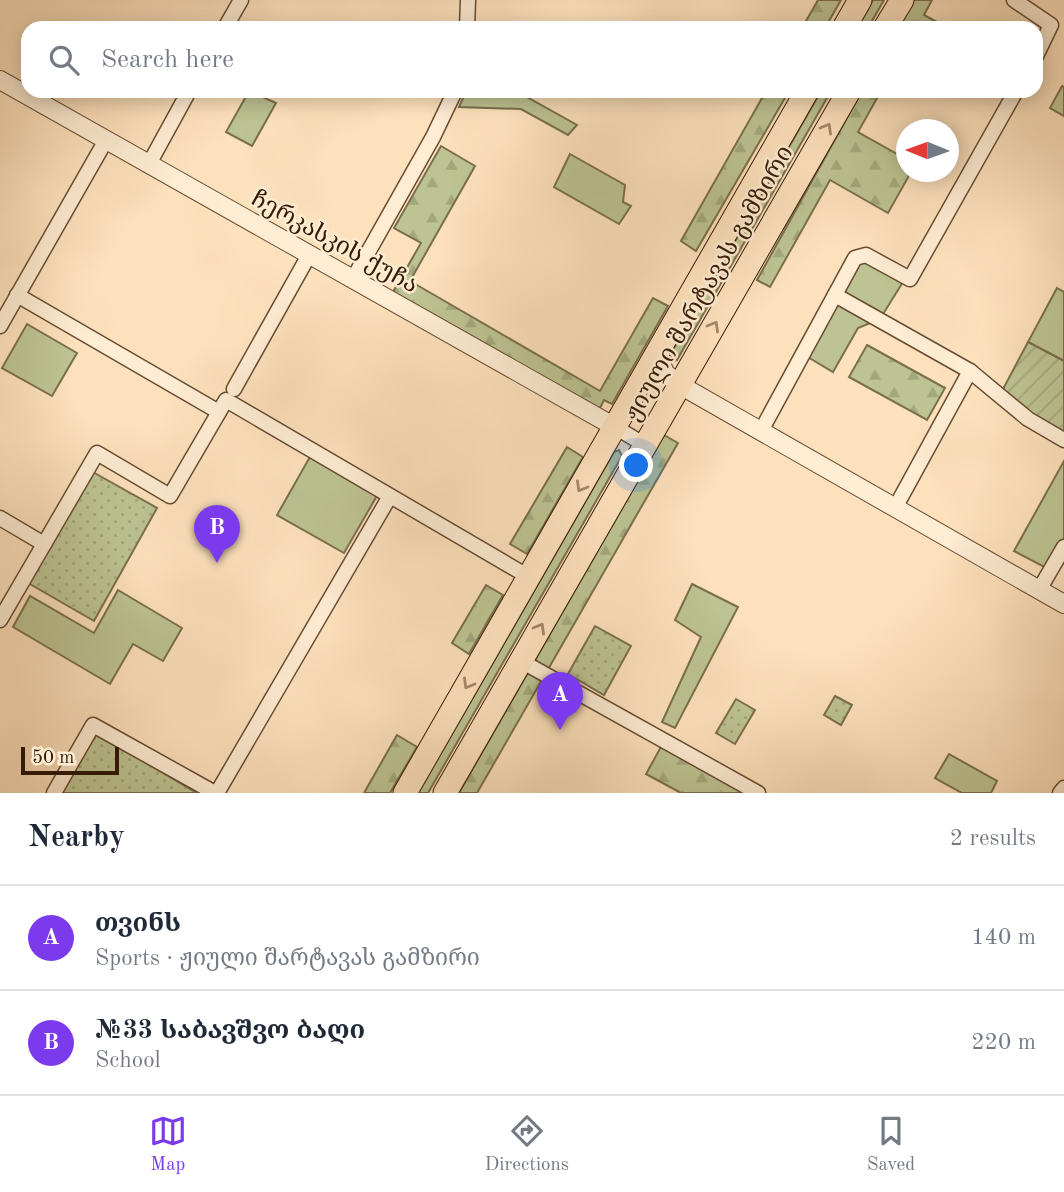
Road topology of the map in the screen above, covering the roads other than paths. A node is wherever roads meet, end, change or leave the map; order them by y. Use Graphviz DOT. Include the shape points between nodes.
graph roads {
  1 [pos="241,0"];
  2 [pos="468,0"];
  3 [pos="860,0"];
  4 [pos="901,0"];
  5 [pos="1014,0"];
  6 [pos="229,21"];
  7 [pos="467,21"];
  8 [pos="848,21"];
  9 [pos="889,21"];
  10 [pos="1043,42"];
  11 [pos="0,80"];
  12 [pos="21,92"];
  13 [pos="32,98"];
  14 [pos="185,98"];
  15 [pos="452,98"];
  16 [pos="803,98"];
  17 [pos="845,98"];
  18 [pos="1012,98"];
  19 [pos="106,140"];
  20 [pos="149,164"];
  21 [pos="309,255"];
  22 [pos="353,279"];
  23 [pos="17,295"];
  24 [pos="835,295"];
  25 [pos="0,326"];
  26 [pos="657,353"];
  27 [pos="970,371"];
  28 [pos="639,385"];
  29 [pos="680,385"];
  30 [pos="234,389"];
  31 [pos="219,412"];
  32 [pos="615,427"];
  33 [pos="761,431"];
  34 [pos="1064,440"];
  35 [pos="645,445"];
  36 [pos="390,496"];
  37 [pos="895,508"];
  38 [pos="0,518"];
  39 [pos="44,544"];
  40 [pos="1064,547"];
  41 [pos="529,578"];
  42 [pos="1040,590"];
  43 [pos="1064,604"];
  44 [pos="0,620"];
  45 [pos="521,661"];
  46 [pos="54,793"];
  47 [pos="216,793"];
  48 [pos="405,793"];
  49 [pos="445,793"];
  50 [pos="758,793"];
  1 -- 6 [label="street"];
  2 -- 7 [label="street"];
  3 -- 8 [label="main road"];
  4 -- 9 [label="main road"];
  5 -- 10 [label="street" via="1051,25"];
  11 -- 12 [label="street, ჩერკასკის ქუჩა"];
  13 -- 19 [label="street, ჩერკასკის ქუჩა"];
  14 -- 20 [label="street"];
  15 -- 22 [label="street"];
  16 -- 26 [label="main road, ჟიული შარტავას გამზირი"];
  29 -- 17 [label="main road, ჟიული შარტავას გამზირი, one-way"];
  18 -- 24 [label="street" via="910,279 860,254"];
  19 -- 20 [label="street, ჩერკასკის ქუჩა"];
  19 -- 23 [label="street"];
  20 -- 21 [label="street, ჩერკასკის ქუჩა"];
  21 -- 22 [label="street, ჩერკასკის ქუჩა"];
  21 -- 30 [label="street"];
  22 -- 32 [label="street, ჩერკასკის ქუჩა"];
  23 -- 25 [label="street"];
  23 -- 31 [label="street"];
  24 -- 27 [label="street"];
  24 -- 33 [label="street"];
  26 -- 28 [label="main road, ჟიული შარტავას გამზირი"];
  26 -- 29 [label="street" via="665,373"];
  27 -- 34 [label="street" via="1028,419"];
  27 -- 37 [label="street"];
  28 -- 29 [label="street" via="660,379"];
  28 -- 32 [label="main road, ჟიული შარტავას გამზირი"];
  29 -- 33 [label="street"];
  29 -- 35 [label="main road, ჟიული შარტავას გამზირი"];
  31 -- 36 [label="street" via="226,400"];
  31 -- 39 [label="street" via="170,496 97,453"];
  32 -- 35 [label="street, ჩერკასკის ქუჩა"];
  32 -- 41 [label="main road, ჟიული შარტავას გამზირი, one-way"];
  33 -- 37 [label="street"];
  45 -- 35 [label="main road, ჟიული შარტავას გამზირი, one-way"];
  36 -- 41 [label="street"];
  36 -- 47 [label="street"];
  37 -- 42 [label="street"];
  38 -- 39 [label="street"];
  39 -- 44 [label="street"];
  40 -- 42 [label="street"];
  41 -- 48 [label="main road, ჟიული შარტავას გამზირი, one-way"];
  42 -- 43 [label="street"];
  45 -- 49 [label="main road, ჟიული შარტავას გამზირი"];
  45 -- 50 [label="street"];
  46 -- 47 [label="street" via="93,725"];
}
